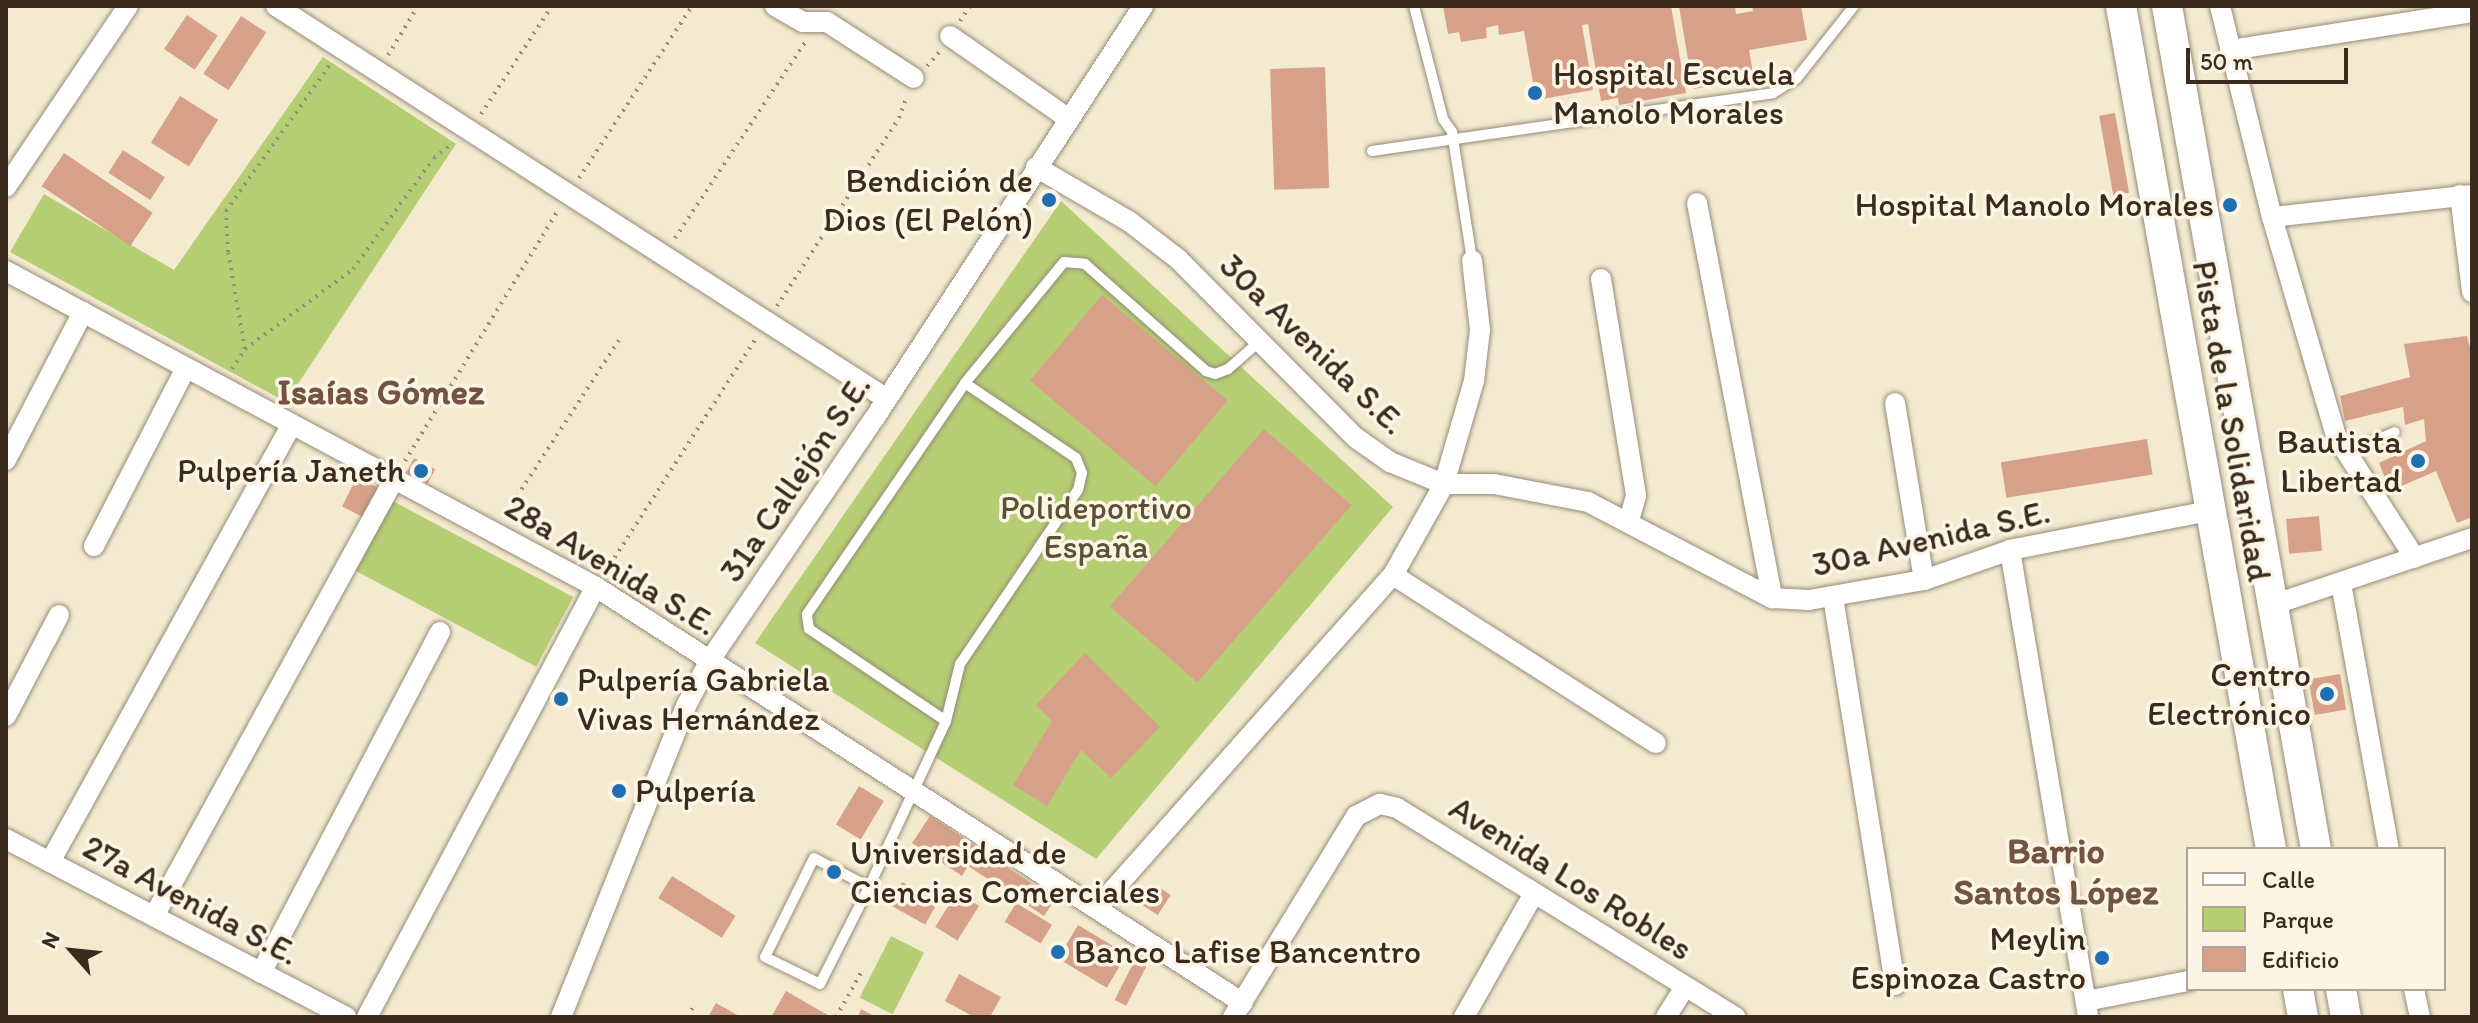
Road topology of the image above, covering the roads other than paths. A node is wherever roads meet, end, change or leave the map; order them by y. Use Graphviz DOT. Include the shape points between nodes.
graph roads {
  1 [pos="128,6"];
  2 [pos="276,6"];
  3 [pos="775,6"];
  4 [pos="1143,6"];
  5 [pos="1414,6"];
  6 [pos="1854,6"];
  7 [pos="2121,6"];
  8 [pos="2167,6"];
  9 [pos="2220,6"];
  10 [pos="2472,12"];
  11 [pos="950,36"];
  12 [pos="2230,50"];
  13 [pos="914,78"];
  14 [pos="1069,119"];
  15 [pos="1454,143"];
  16 [pos="1372,151"];
  17 [pos="1036,167"];
  18 [pos="6,187"];
  19 [pos="2466,195"];
  20 [pos="1697,203"];
  21 [pos="2272,217"];
  22 [pos="1472,260"];
  23 [pos="6,271"];
  24 [pos="1601,279"];
  25 [pos="2472,292"];
  26 [pos="83,312"];
  27 [pos="1260,341"];
  28 [pos="186,368"];
  29 [pos="965,383"];
  30 [pos="887,399"];
  31 [pos="1895,403"];
  32 [pos="292,424"];
  33 [pos="2395,432"];
  34 [pos="2347,453"];
  35 [pos="6,460"];
  36 [pos="394,479"];
  37 [pos="1444,484"];
  38 [pos="2209,511"];
  39 [pos="1629,520"];
  40 [pos="2472,538"];
  41 [pos="94,546"];
  42 [pos="2010,550"];
  43 [pos="2415,558"];
  44 [pos="1393,575"];
  45 [pos="1924,580"];
  46 [pos="2341,583"];
  47 [pos="596,587"];
  48 [pos="1833,597"];
  49 [pos="1772,598"];
  50 [pos="2272,605"];
  51 [pos="59,615"];
  52 [pos="440,632"];
  53 [pos="710,660"];
  54 [pos="6,716"];
  55 [pos="946,721"];
  56 [pos="1656,743"];
  57 [pos="913,790"];
  58 [pos="6,839"];
  59 [pos="2271,847"];
  60 [pos="2316,847"];
  61 [pos="2389,847"];
  62 [pos="50,862"];
  63 [pos="869,887"];
  64 [pos="1533,895"];
  65 [pos="1098,907"];
  66 [pos="154,916"];
  67 [pos="261,973"];
  68 [pos="2186,982"];
  69 [pos="1895,985"];
  70 [pos="1685,986"];
  71 [pos="2298,991"];
  72 [pos="2341,991"];
  73 [pos="2414,991"];
  74 [pos="2087,1009"];
  75 [pos="1238,1010"];
  76 [pos="346,1017"];
  77 [pos="367,1017"];
  78 [pos="561,1017"];
  79 [pos="1464,1017"];
  80 [pos="1666,1017"];
  81 [pos="1736,1017"];
  82 [pos="2303,1017"];
  83 [pos="2346,1017"];
  84 [pos="2420,1017"];
  1 -- 18 [label="street"];
  2 -- 30 [label="street"];
  3 -- 13 [label="street" via="803,22 827,22"];
  4 -- 14 [label="street, 31a Callejón S.E."];
  5 -- 15 [label="lane"];
  6 -- 15 [label="lane" via="1797,78 1773,93"];
  7 -- 38 [label="main road, Pista de la Solidaridad"];
  8 -- 50 [label="main road, Pista de la Solidaridad"];
  9 -- 12 [label="street"];
  10 -- 12 [label="street"];
  11 -- 14 [label="street"];
  12 -- 21 [label="street"];
  14 -- 17 [label="street, 31a Callejón S.E."];
  15 -- 16 [label="lane"];
  15 -- 22 [label="lane"];
  17 -- 27 [label="street, 30a Avenida S.E." via="1130,222 1178,259"];
  17 -- 30 [label="street, 31a Callejón S.E."];
  19 -- 21 [label="street"];
  19 -- 25 [label="street"];
  20 -- 49 [label="street"];
  21 -- 34 [label="street" via="2336,436"];
  22 -- 37 [label="street" via="1480,330 1474,381"];
  23 -- 26 [label="street, 28a Avenida S.E."];
  24 -- 39 [label="street" via="1636,496"];
  26 -- 28 [label="street, 28a Avenida S.E."];
  26 -- 35 [label="street"];
  27 -- 29 [label="lane" via="1228,369 1206,371 1085,264 1064,262"];
  27 -- 37 [label="street, 30a Avenida S.E." via="1356,438 1390,462"];
  28 -- 32 [label="street, 28a Avenida S.E."];
  28 -- 41 [label="street"];
  29 -- 55 [label="lane" via="1076,458 1082,473 1078,490 960,664"];
  29 -- 55 [label="lane" via="807,614 809,629"];
  30 -- 53 [label="street, 31a Callejón S.E."];
  31 -- 45 [label="street"];
  32 -- 36 [label="street, 28a Avenida S.E."];
  32 -- 62 [label="street"];
  33 -- 34 [label="lane"];
  34 -- 43 [label="street"];
  36 -- 47 [label="street, 28a Avenida S.E."];
  36 -- 66 [label="street"];
  37 -- 39 [label="street, 30a Avenida S.E." via="1534,491 1588,502"];
  37 -- 44 [label="street"];
  38 -- 42 [label="street, 30a Avenida S.E."];
  38 -- 59 [label="main road, Pista de la Solidaridad"];
  39 -- 49 [label="street, 30a Avenida S.E."];
  40 -- 43 [label="street"];
  42 -- 45 [label="street, 30a Avenida S.E."];
  42 -- 74 [label="street"];
  43 -- 46 [label="street"];
  44 -- 56 [label="street"];
  44 -- 65 [label="street"];
  45 -- 48 [label="street, 30a Avenida S.E."];
  46 -- 50 [label="street"];
  46 -- 61 [label="street"];
  47 -- 53 [label="street, 28a Avenida S.E."];
  47 -- 77 [label="street"];
  48 -- 49 [label="street, 30a Avenida S.E."];
  48 -- 69 [label="street"];
  50 -- 60 [label="main road, Pista de la Solidaridad"];
  51 -- 54 [label="street"];
  52 -- 67 [label="street"];
  53 -- 57 [label="street, 28a Avenida S.E."];
  53 -- 78 [label="street, 31a Callejón S.E." via="687,704"];
  55 -- 57 [label="lane"];
  57 -- 63 [label="lane"];
  57 -- 65 [label="street, 28a Avenida S.E."];
  58 -- 62 [label="street, 27a Avenida S.E."];
  62 -- 66 [label="street, 27a Avenida S.E."];
  63 -- 63 [label="lane" via="820,984 765,957 814,858"];
  64 -- 70 [label="street, Avenida Los Robles"];
  64 -- 75 [label="street, Avenida Los Robles" via="1397,808 1369,805 1356,816"];
  64 -- 79 [label="street"];
  65 -- 75 [label="street, 28a Avenida S.E."];
  66 -- 67 [label="street, 27a Avenida S.E."];
  67 -- 76 [label="street, 27a Avenida S.E."];
  68 -- 74 [label="street"];
  70 -- 80 [label="street"];
  70 -- 81 [label="street, Avenida Los Robles"];
  71 -- 82 [label="main road"];
  72 -- 83 [label="main road"];
  73 -- 84 [label="street"];
}
